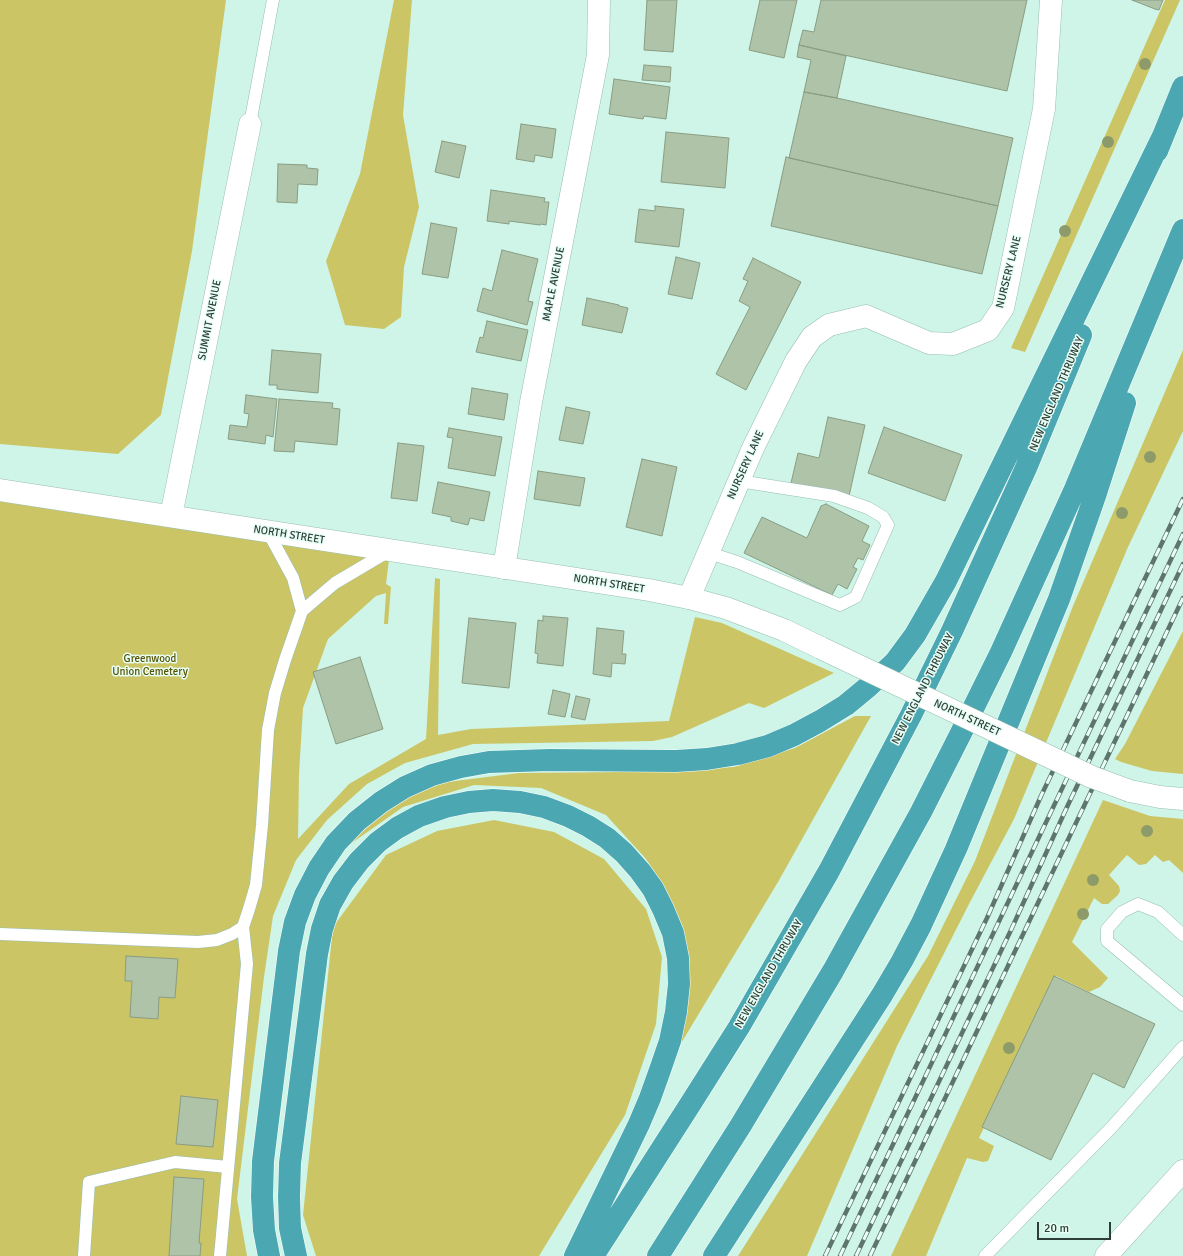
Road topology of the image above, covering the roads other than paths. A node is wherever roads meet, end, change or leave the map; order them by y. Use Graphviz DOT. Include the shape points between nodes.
graph roads {
  1 [pos="273,0"];
  2 [pos="599,0"];
  3 [pos="1051,0"];
  4 [pos="1183,87"];
  5 [pos="250,124"];
  6 [pos="1162,138"];
  7 [pos="1183,230"];
  8 [pos="1145,321"];
  9 [pos="739,481"];
  10 [pos="0,490"];
  11 [pos="171,516"];
  12 [pos="268,532"];
  13 [pos="390,550"];
  14 [pos="708,552"];
  15 [pos="504,568"];
  16 [pos="689,598"];
  17 [pos="302,611"];
  18 [pos="1183,799"];
  19 [pos="243,927"];
  20 [pos="0,934"];
  21 [pos="1183,935"];
  22 [pos="1183,1005"];
  23 [pos="1183,1047"];
  24 [pos="228,1167"];
  25 [pos="1183,1171"];
  26 [pos="84,1256"];
  27 [pos="220,1256"];
  28 [pos="269,1256"];
  29 [pos="296,1256"];
  30 [pos="575,1256"];
  31 [pos="593,1256"];
  32 [pos="658,1256"];
  33 [pos="714,1256"];
  34 [pos="985,1256"];
  35 [pos="1106,1256"];
  1 -- 5 [label="lane"];
  2 -- 15 [label="street, MAPLE AVENUE" via="598,55 533,395"];
  3 -- 9 [label="street, NURSERY LANE" via="1044,109 1003,308 988,330 953,344 929,343 866,316 829,325 812,338 796,361"];
  4 -- 6 [label="highway, NEW ENGLAND THRUWAY"];
  5 -- 11 [label="street, SUMMIT AVENUE"];
  6 -- 28 [label="highway" via="946,581 915,635 895,662 869,686 846,705 794,735 768,746 738,754 676,761 489,762 432,775 380,802 336,843 305,895 295,922 289,951 263,1161 264,1230"];
  6 -- 31 [label="highway, NEW ENGLAND THRUWAY" via="1023,475 952,632 911,715 829,871 777,962 695,1097"];
  7 -- 8 [label="highway"];
  8 -- 32 [label="highway" via="1039,570 921,812 792,1042"];
  8 -- 33 [label="highway" via="1122,415 1059,599 939,887 882,995"];
  9 -- 14 [label="street, NURSERY LANE"];
  9 -- 14 [label="lane" via="834,496 868,508 883,517 888,525 856,597 840,605"];
  10 -- 11 [label="street, NORTH STREET"];
  11 -- 12 [label="street, NORTH STREET"];
  12 -- 13 [label="street, NORTH STREET"];
  12 -- 17 [label="lane" via="293,578"];
  13 -- 15 [label="street, NORTH STREET"];
  13 -- 17 [label="lane" via="335,583"];
  14 -- 16 [label="street, NURSERY LANE"];
  15 -- 16 [label="street, NORTH STREET"];
  16 -- 18 [label="street, NORTH STREET, bridge" via="726,608 784,630 1092,777 1130,791"];
  17 -- 19 [label="lane" via="284,660 268,730 256,885"];
  19 -- 20 [label="lane" via="217,940 198,942"];
  19 -- 24 [label="lane" via="247,964"];
  21 -- 22 [label="lane" via="1158,912 1138,904 1122,912 1106,929 1107,941"];
  23 -- 34 [label="lane" via="1111,1128"];
  24 -- 26 [label="lane" via="175,1162 89,1182"];
  24 -- 27 [label="lane"];
  25 -- 35 [label="street"];
  29 -- 30 [label="highway" via="290,1228 290,1163 317,954 330,905 359,861 397,828 419,816 445,807 493,800 544,807 568,816 607,838 624,853 653,889 673,933 678,958 676,1012 660,1070 639,1124"];
}
